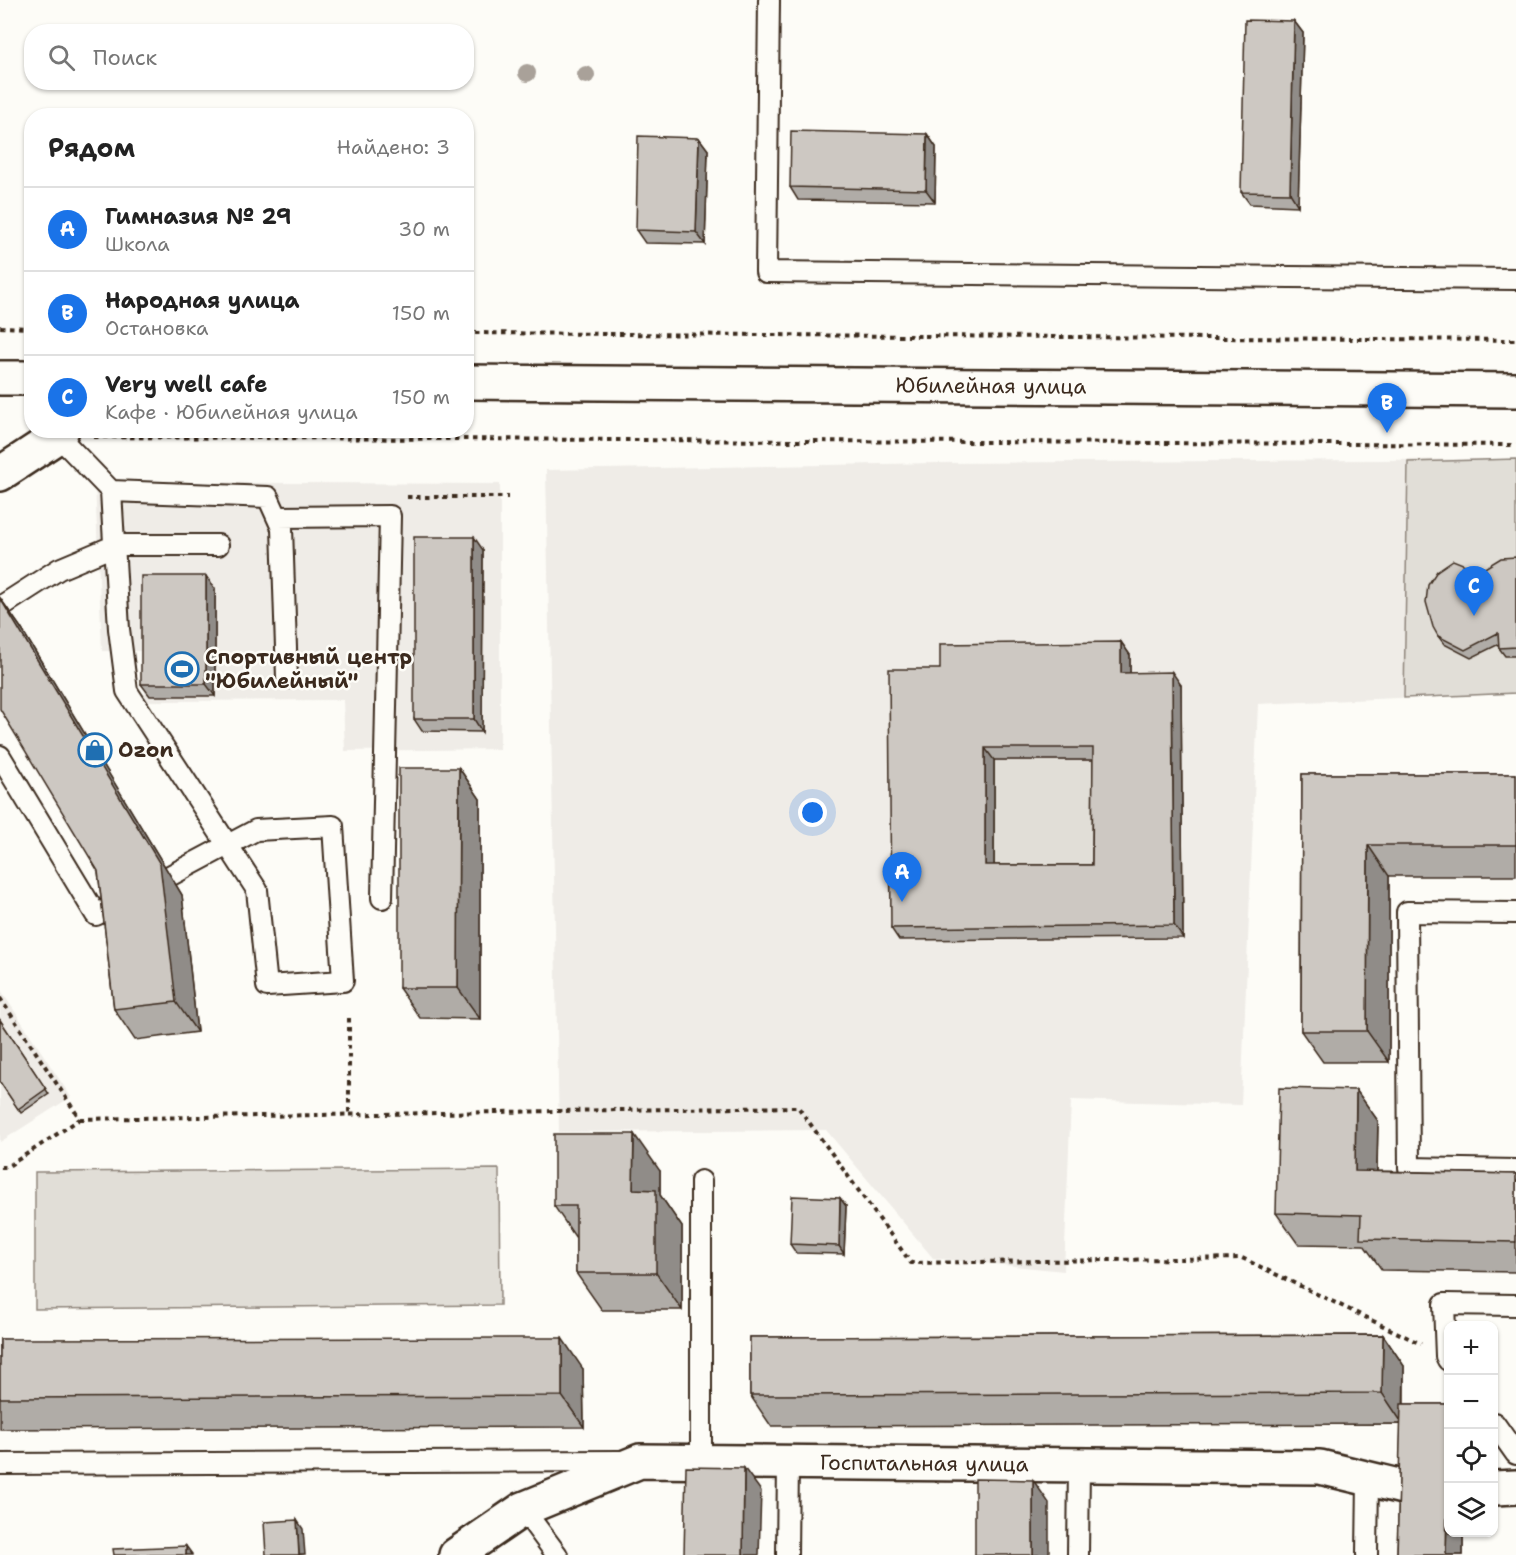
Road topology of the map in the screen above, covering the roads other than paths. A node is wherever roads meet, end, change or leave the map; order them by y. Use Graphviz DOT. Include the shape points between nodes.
graph roads {
  1 [pos="769,0"];
  2 [pos="1516,279"];
  3 [pos="0,378"];
  4 [pos="24,378"];
  5 [pos="474,382"];
  6 [pos="1516,390"];
  7 [pos="54,438"];
  8 [pos="64,438"];
  9 [pos="0,474"];
  10 [pos="111,491"];
  11 [pos="277,517"];
  12 [pos="116,545"];
  13 [pos="218,545"];
  14 [pos="0,607"];
  15 [pos="287,678"];
  16 [pos="0,756"];
  17 [pos="228,843"];
  18 [pos="382,898"];
  19 [pos="1516,913"];
  20 [pos="1516,1170"];
  21 [pos="701,1180"];
  22 [pos="1516,1305"];
  23 [pos="1445,1321"];
  24 [pos="1498,1429"];
  25 [pos="1516,1454"];
  26 [pos="639,1461"];
  27 [pos="700,1462"];
  28 [pos="788,1463"];
  29 [pos="0,1464"];
  30 [pos="1079,1465"];
  31 [pos="1368,1478"];
  32 [pos="1516,1487"];
  33 [pos="1498,1488"];
  34 [pos="1415,1490"];
  35 [pos="523,1509"];
  36 [pos="456,1555"];
  37 [pos="556,1555"];
  38 [pos="787,1555"];
  39 [pos="1078,1555"];
  40 [pos="1367,1555"];
  1 -- 2 [label="lane" via="766,272"];
  3 -- 4 [label="street"];
  5 -- 6 [label="street, Юбилейная улица"];
  7 -- 9 [label="street"];
  8 -- 10 [label="lane"];
  10 -- 11 [label="lane" via="268,497"];
  10 -- 12 [label="lane"];
  11 -- 15 [label="lane" via="282,528"];
  11 -- 18 [label="lane" via="390,516"];
  12 -- 13 [label="lane"];
  12 -- 14 [label="lane" via="58,569"];
  12 -- 17 [label="lane" via="118,629 127,691"];
  16 -- 17 [label="lane" via="96,915"];
  17 -- 17 [label="lane" via="257,890 267,986 342,981 333,826 256,830"];
  19 -- 20 [label="lane" via="1407,912 1409,1168"];
  21 -- 27 [label="lane"];
  22 -- 23 [label="lane" via="1444,1304"];
  24 -- 25 [label="lane"];
  26 -- 27 [label="street, Госпитальная улица"];
  26 -- 29 [label="lane"];
  26 -- 35 [label="street, Госпитальная улица"];
  27 -- 28 [label="street, Госпитальная улица"];
  28 -- 30 [label="street, Госпитальная улица"];
  28 -- 38 [label="lane"];
  30 -- 31 [label="street, Госпитальная улица" via="1320,1467"];
  30 -- 39 [label="lane"];
  31 -- 34 [label="street, Госпитальная улица"];
  31 -- 40 [label="lane"];
  32 -- 33 [label="street"];
  35 -- 36 [label="street, Госпитальная улица"];
  35 -- 37 [label="lane"];
}
